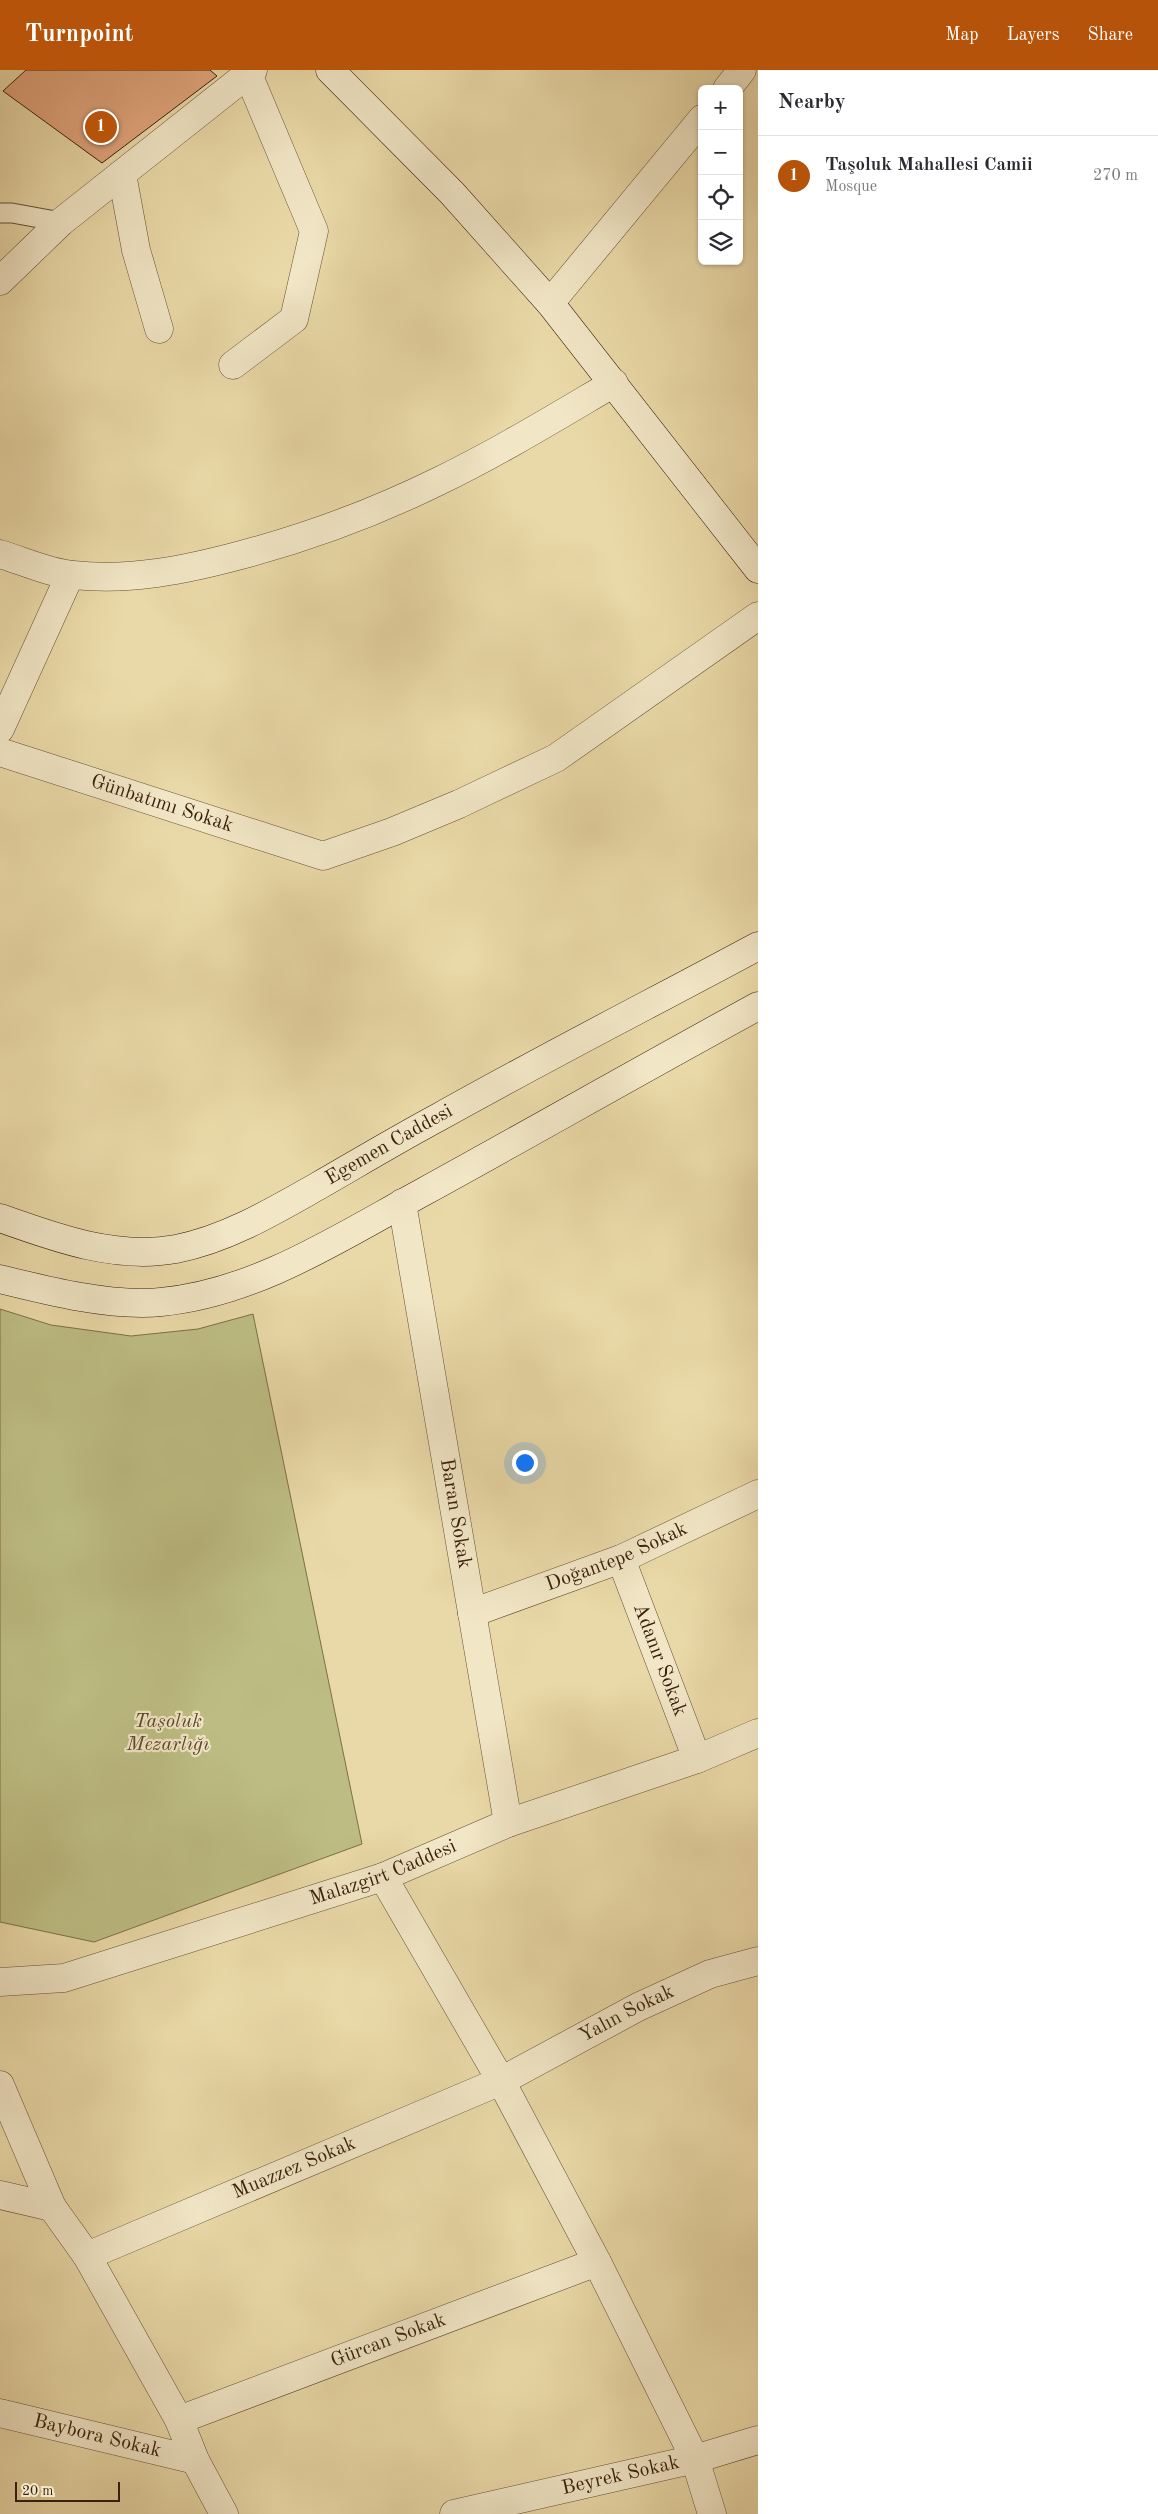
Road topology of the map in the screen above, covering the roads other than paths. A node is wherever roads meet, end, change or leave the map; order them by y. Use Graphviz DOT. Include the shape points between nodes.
graph roads {
  1 [pos="330,70"];
  2 [pos="742,70"];
  3 [pos="251,72"];
  4 [pos="730,85"];
  5 [pos="698,124"];
  6 [pos="122,174"];
  7 [pos="0,214"];
  8 [pos="61,222"];
  9 [pos="0,281"];
  10 [pos="550,303"];
  11 [pos="159,329"];
  12 [pos="233,365"];
  13 [pos="614,383"];
  14 [pos="0,554"];
  15 [pos="758,569"];
  16 [pos="70,575"];
  17 [pos="758,616"];
  18 [pos="0,729"];
  19 [pos="0,752"];
  20 [pos="758,946"];
  21 [pos="758,1006"];
  22 [pos="402,1203"];
  23 [pos="0,1218"];
  24 [pos="0,1279"];
  25 [pos="758,1494"];
  26 [pos="621,1559"];
  27 [pos="472,1613"];
  28 [pos="758,1733"];
  29 [pos="697,1759"];
  30 [pos="508,1823"];
  31 [pos="383,1877"];
  32 [pos="758,1961"];
  33 [pos="0,1982"];
  34 [pos="501,2081"];
  35 [pos="0,2085"];
  36 [pos="0,2195"];
  37 [pos="52,2207"];
  38 [pos="87,2256"];
  39 [pos="597,2262"];
  40 [pos="0,2413"];
  41 [pos="179,2420"];
  42 [pos="758,2440"];
  43 [pos="695,2459"];
  44 [pos="195,2460"];
  45 [pos="224,2514"];
  46 [pos="454,2514"];
  47 [pos="712,2514"];
  1 -- 10 [label="street" via="452,194"];
  2 -- 4 [label="street"];
  3 -- 6 [label="street"];
  3 -- 12 [label="street" via="314,231 294,319"];
  5 -- 10 [label="street"];
  6 -- 8 [label="street"];
  6 -- 11 [label="street" via="136,250"];
  7 -- 8 [label="lane" via="12,213"];
  8 -- 9 [label="street"];
  10 -- 13 [label="street"];
  13 -- 15 [label="street"];
  13 -- 16 [label="street" via="439,481 381,508 321,530 270,547 165,573"];
  14 -- 16 [label="street"];
  16 -- 18 [label="street"];
  17 -- 19 [label="street, Günbatımı Sokak" via="556,758 459,804 323,856"];
  20 -- 23 [label="street, Egemen Caddesi" via="440,1116 279,1208 227,1233 176,1249 130,1251 93,1248"];
  21 -- 22 [label="street"];
  22 -- 24 [label="street" via="269,1273 218,1292 160,1303 105,1300"];
  22 -- 27 [label="street, Baran Sokak"];
  25 -- 26 [label="street, Doğantepe Sokak"];
  26 -- 27 [label="street, Doğantepe Sokak"];
  26 -- 29 [label="street, Adanır Sokak"];
  27 -- 30 [label="street, Baran Sokak"];
  28 -- 29 [label="street, Malazgirt Caddesi"];
  29 -- 30 [label="street, Malazgirt Caddesi"];
  30 -- 31 [label="street, Malazgirt Caddesi"];
  31 -- 33 [label="street, Malazgirt Caddesi" via="64,1978"];
  31 -- 34 [label="street"];
  32 -- 34 [label="street, Yalın Sokak" via="710,1974 638,2007"];
  34 -- 38 [label="street, Muazzez Sokak"];
  34 -- 39 [label="street"];
  35 -- 37 [label="street"];
  36 -- 37 [label="street"];
  37 -- 38 [label="street"];
  38 -- 41 [label="street"];
  39 -- 41 [label="street, Gürcan Sokak"];
  39 -- 43 [label="street"];
  40 -- 44 [label="street, Baybora Sokak"];
  41 -- 44 [label="street"];
  42 -- 43 [label="street, Beyrek Sokak"];
  43 -- 46 [label="street, Beyrek Sokak"];
  43 -- 47 [label="street"];
  44 -- 45 [label="street"];
}
